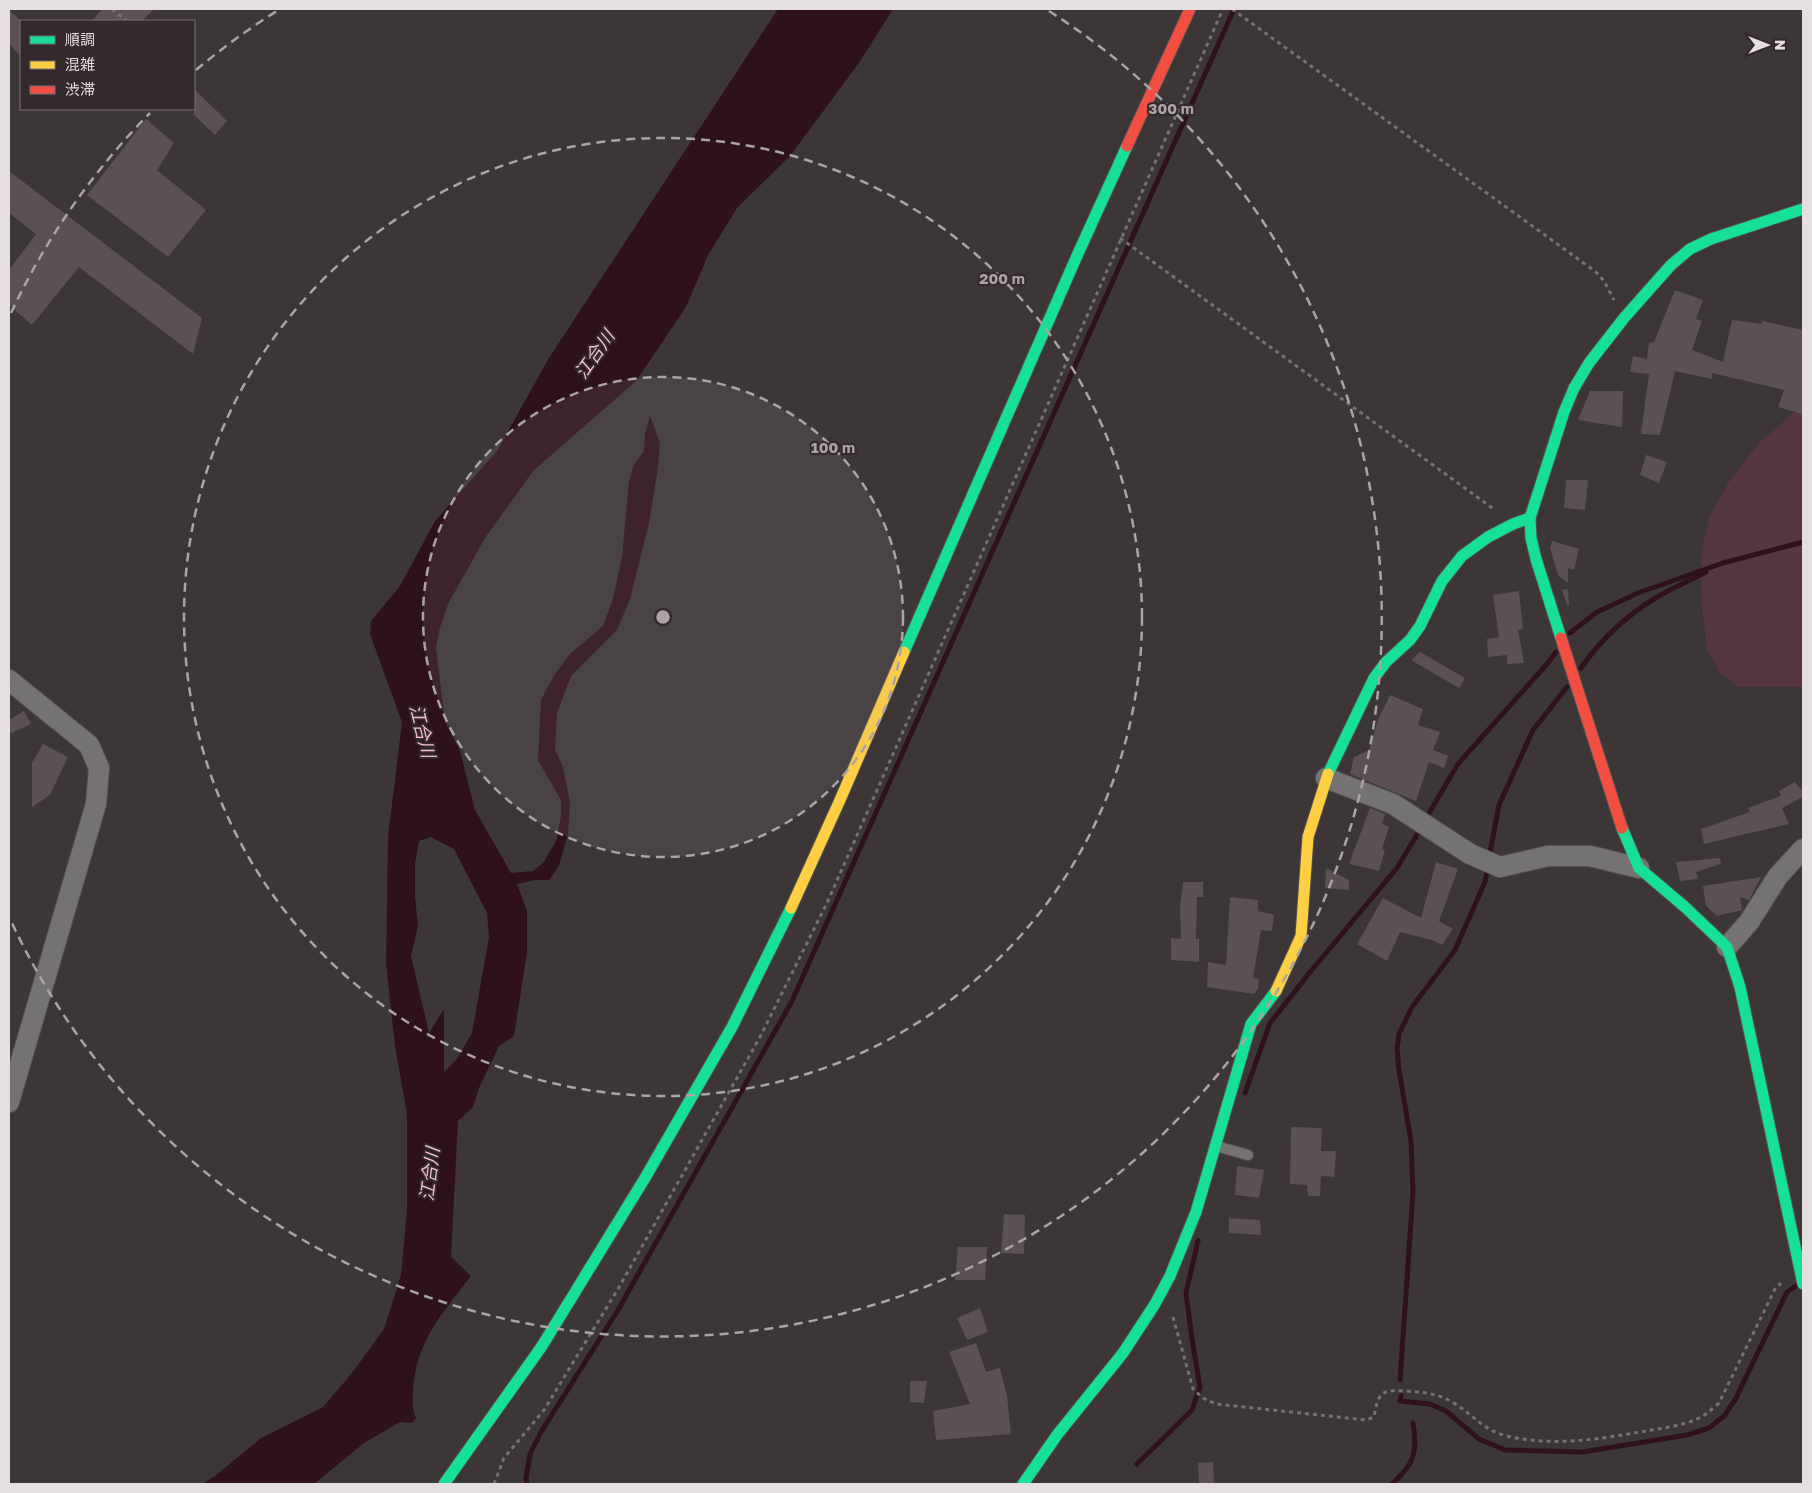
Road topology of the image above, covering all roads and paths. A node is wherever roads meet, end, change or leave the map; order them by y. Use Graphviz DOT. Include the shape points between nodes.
graph roads {
  1 [pos="112,9"];
  2 [pos="1190,9"];
  3 [pos="1232,9"];
  4 [pos="126,20"];
  5 [pos="1803,209"];
  6 [pos="1120,238"];
  7 [pos="1624,318"];
  8 [pos="1530,518"];
  9 [pos="1513,524"];
  10 [pos="9,680"];
  11 [pos="1326,778"];
  12 [pos="1803,849"];
  13 [pos="1639,868"];
  14 [pos="1727,947"];
  15 [pos="9,1102"];
  16 [pos="1216,1146"];
  17 [pos="1248,1155"];
  18 [pos="1802,1278"];
  19 [pos="1160,1295"];
  20 [pos="444,1484"];
  21 [pos="1023,1484"];
  1 -- 4 [label="path"];
  2 -- 20 [label="street" via="1052,313 840,800 732,1027 645,1178 542,1346"];
  3 -- 7 [label="path" via="1596,272"];
  5 -- 7 [label="street" via="1710,239 1690,249 1671,265"];
  6 -- 9 [label="path"];
  7 -- 8 [label="street" via="1574,388"];
  8 -- 9 [label="street"];
  8 -- 13 [label="street" via="1536,559 1558,631 1625,838"];
  9 -- 11 [label="street" via="1462,556 1442,581 1420,626 1374,678"];
  10 -- 15 [label="street" via="89,745 99,768 96,804"];
  11 -- 13 [label="street" via="1393,804 1470,854 1499,866 1548,856 1590,856"];
  11 -- 16 [label="street" via="1308,837 1301,936 1276,991 1251,1024"];
  12 -- 14 [label="street" via="1778,876 1749,922"];
  13 -- 14 [label="street"];
  14 -- 18 [label="street" via="1740,987"];
  16 -- 17 [label="lane"];
  16 -- 19 [label="street" via="1196,1212"];
  18 -- 19 [label="path" via="1788,1278 1775,1289 1719,1403 1697,1419 1679,1426 1592,1440 1548,1441 1506,1436 1476,1421 1454,1402 1421,1392 1383,1392 1377,1400 1374,1417 1366,1420 1216,1404 1193,1388 1171,1311"];
  19 -- 21 [label="street" via="1123,1353 1057,1435"];
}
